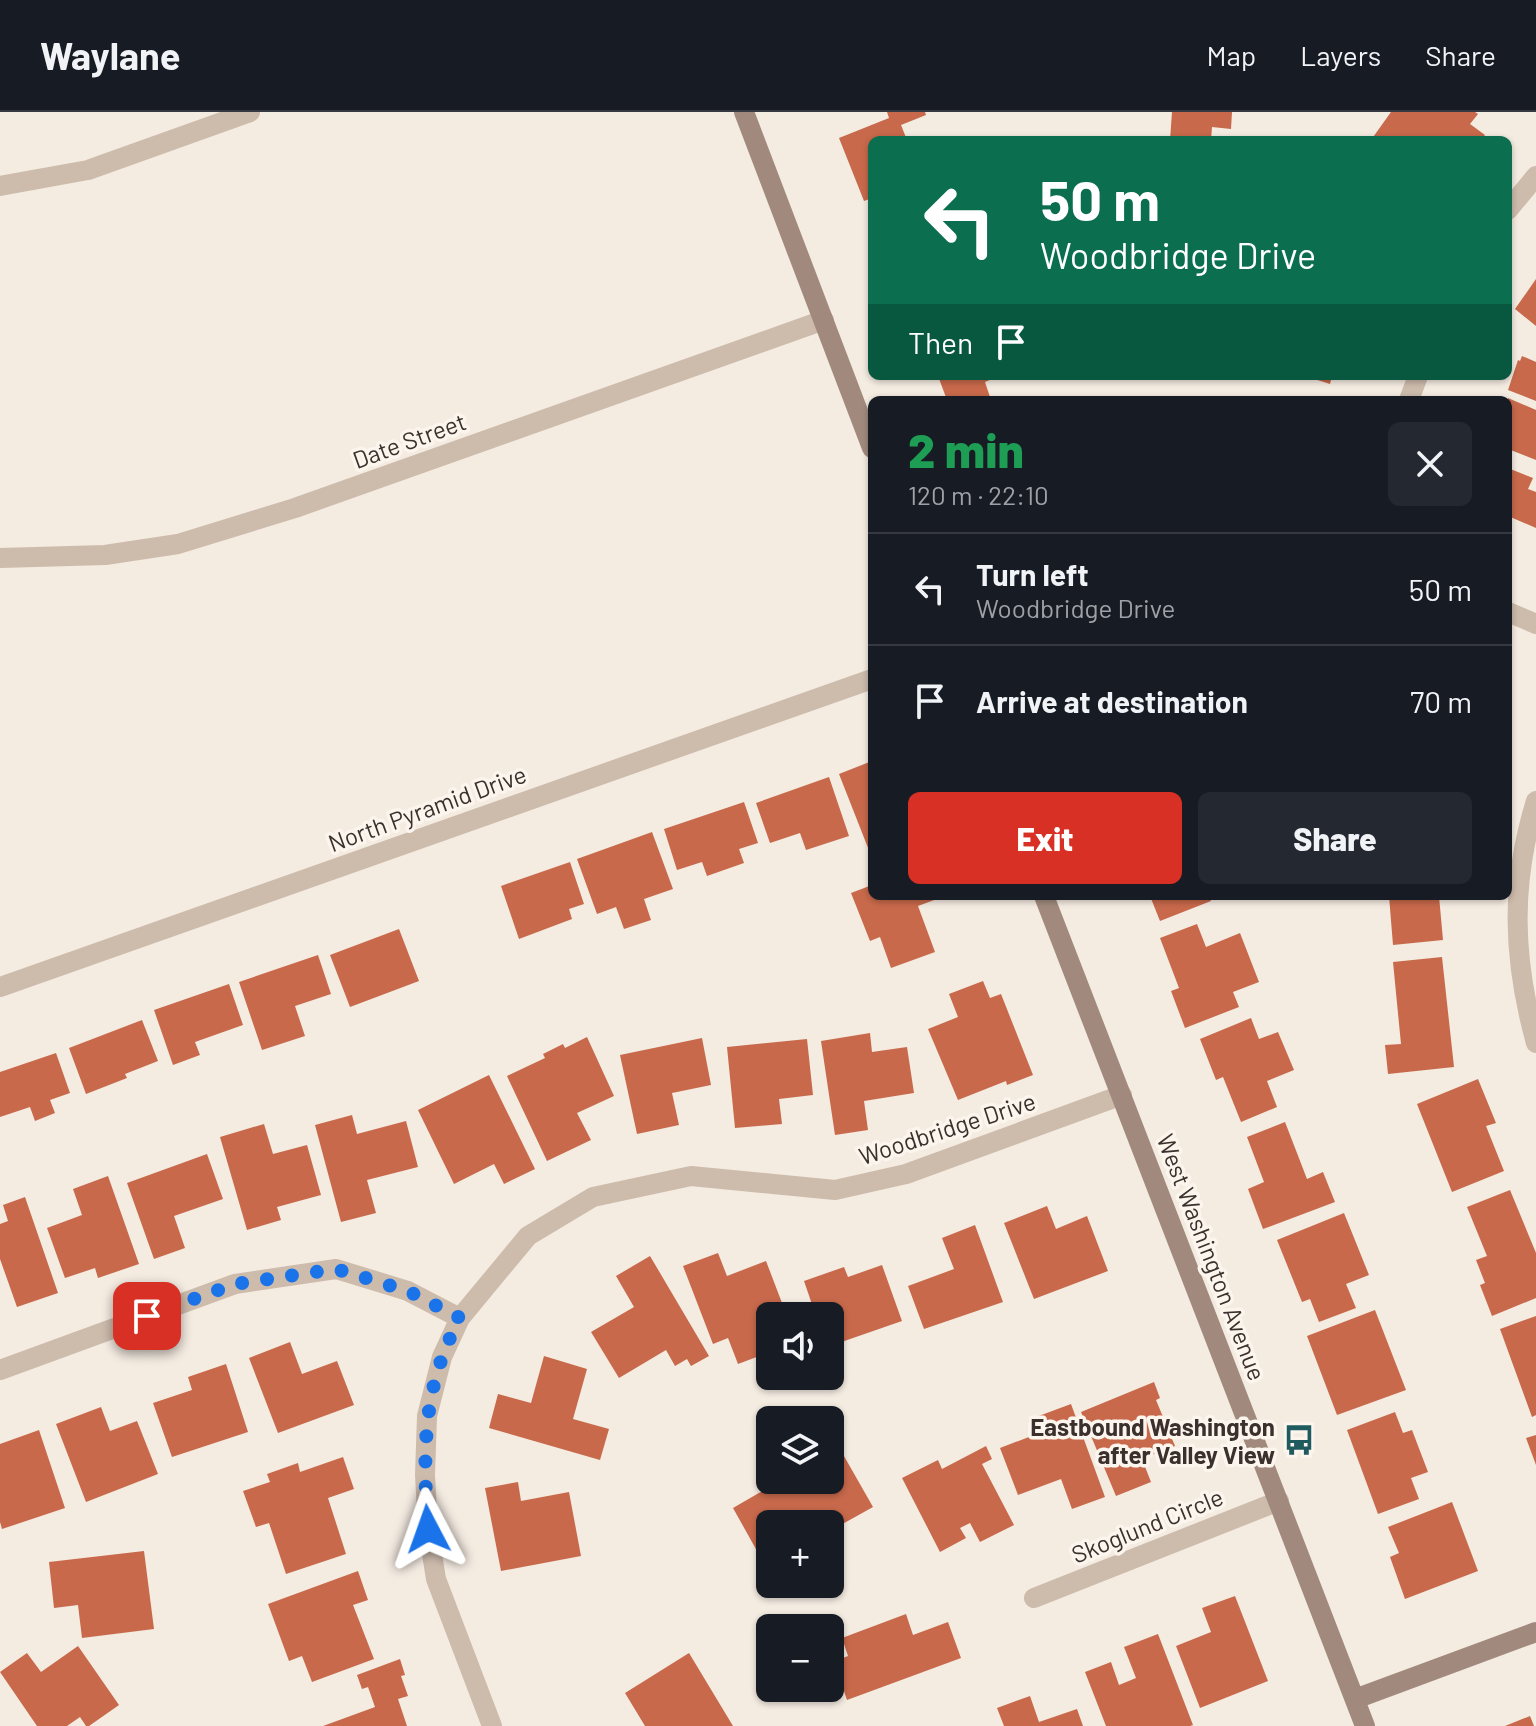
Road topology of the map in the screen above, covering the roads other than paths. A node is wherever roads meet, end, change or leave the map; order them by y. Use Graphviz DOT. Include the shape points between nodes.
graph roads {
  1 [pos="250,112"];
  2 [pos="744,112"];
  3 [pos="1536,176"];
  4 [pos="0,186"];
  5 [pos="1512,205"];
  6 [pos="824,320"];
  7 [pos="868,437"];
  8 [pos="0,558"];
  9 [pos="1512,614"];
  10 [pos="1536,624"];
  11 [pos="868,680"];
  12 [pos="1536,801"];
  13 [pos="1046,900"];
  14 [pos="0,987"];
  15 [pos="1536,1043"];
  16 [pos="1122,1095"];
  17 [pos="460,1318"];
  18 [pos="0,1370"];
  19 [pos="1279,1501"];
  20 [pos="1034,1598"];
  21 [pos="1536,1632"];
  22 [pos="1355,1699"];
  23 [pos="492,1726"];
  24 [pos="1365,1726"];
  1 -- 4 [label="street" via="88,170"];
  2 -- 6 [label="main road"];
  3 -- 5 [label="street"];
  6 -- 7 [label="main road"];
  6 -- 8 [label="street, Date Street" via="295,508 178,544 105,555"];
  9 -- 10 [label="street"];
  11 -- 14 [label="street, North Pyramid Drive"];
  12 -- 15 [label="street" via="1520,867 1516,916 1519,962"];
  13 -- 16 [label="main road, West Washington Avenue"];
  16 -- 17 [label="street, Woodbridge Drive" via="906,1174 835,1190 691,1176 593,1197 528,1236"];
  16 -- 19 [label="main road, West Washington Avenue"];
  17 -- 18 [label="street" via="408,1291 336,1269 235,1284"];
  17 -- 23 [label="street, Woodbridge Drive" via="442,1357 427,1416 428,1529 436,1579"];
  19 -- 20 [label="street, Skoglund Circle"];
  19 -- 22 [label="main road, West Washington Avenue"];
  21 -- 22 [label="main road"];
  22 -- 24 [label="main road, West Washington Avenue"];
}
